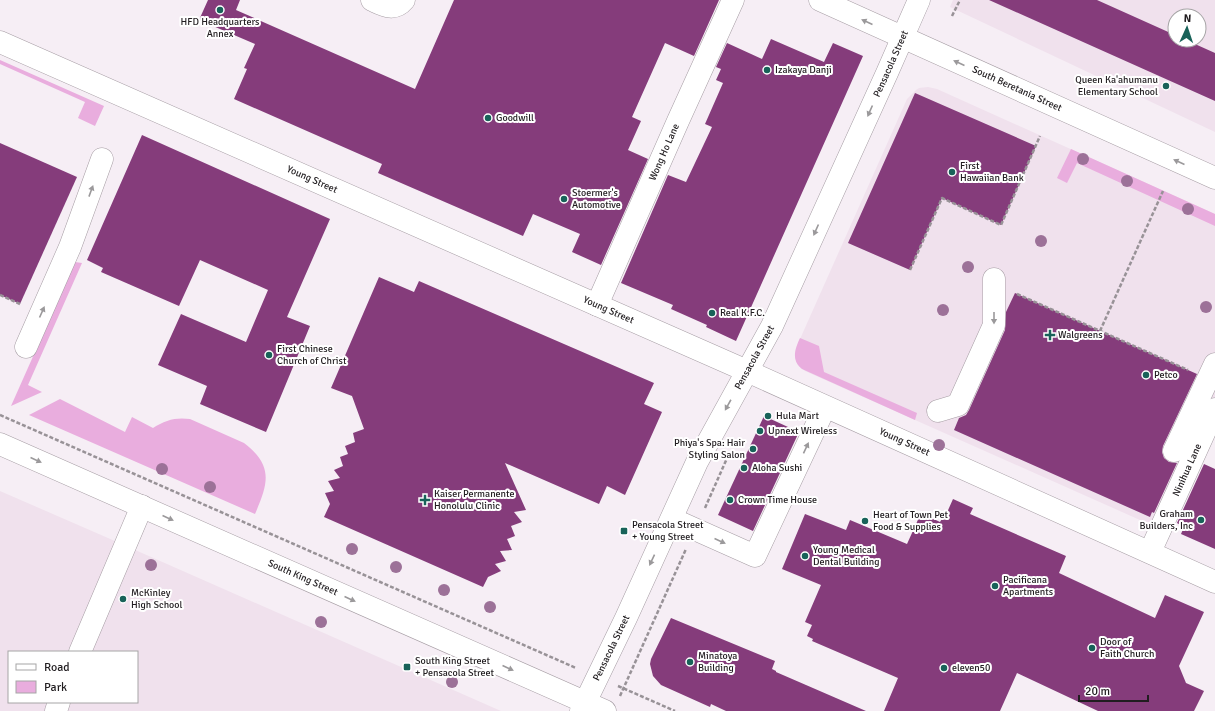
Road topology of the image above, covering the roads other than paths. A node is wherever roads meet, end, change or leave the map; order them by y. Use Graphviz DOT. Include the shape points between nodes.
graph roads {
  1 [pos="372,0"];
  2 [pos="404,0"];
  3 [pos="733,0"];
  4 [pos="820,0"];
  5 [pos="919,0"];
  6 [pos="903,37"];
  7 [pos="0,42"];
  8 [pos="102,159"];
  9 [pos="1214,175"];
  10 [pos="994,279"];
  11 [pos="597,305"];
  12 [pos="26,347"];
  13 [pos="1215,364"];
  14 [pos="747,371"];
  15 [pos="825,406"];
  16 [pos="1215,409"];
  17 [pos="938,411"];
  18 [pos="0,444"];
  19 [pos="1174,451"];
  20 [pos="142,506"];
  21 [pos="672,519"];
  22 [pos="1150,552"];
  23 [pos="1215,582"];
  24 [pos="80,651"];
  25 [pos="612,705"];
  26 [pos="583,706"];
  1 -- 2 [label="main road" via="390,7"];
  3 -- 11 [label="main road, Wong Ho Lane"];
  6 -- 4 [label="main road, South Beretania Street, one-way"];
  5 -- 6 [label="main road, Pensacola Street"];
  9 -- 6 [label="main road, South Beretania Street, one-way"];
  6 -- 14 [label="main road, Pensacola Street, one-way" via="772,326"];
  7 -- 11 [label="main road, Young Street"];
  12 -- 8 [label="main road, one-way" via="70,247"];
  10 -- 17 [label="main road, one-way" via="994,325 958,406"];
  11 -- 14 [label="main road, Young Street"];
  13 -- 19 [label="main road"];
  14 -- 15 [label="main road, Young Street"];
  14 -- 21 [label="main road, Pensacola Street, one-way" via="696,462"];
  21 -- 15 [label="main road, one-way" via="755,556"];
  15 -- 22 [label="main road, Young Street"];
  16 -- 22 [label="main road, Ninihua Lane"];
  18 -- 20 [label="main road, South King Street, one-way"];
  20 -- 24 [label="main road"];
  20 -- 26 [label="main road, South King Street, one-way"];
  21 -- 26 [label="main road, Pensacola Street, one-way"];
  22 -- 23 [label="main road, Young Street"];
  25 -- 26 [label="main road, South King Street"];
}
